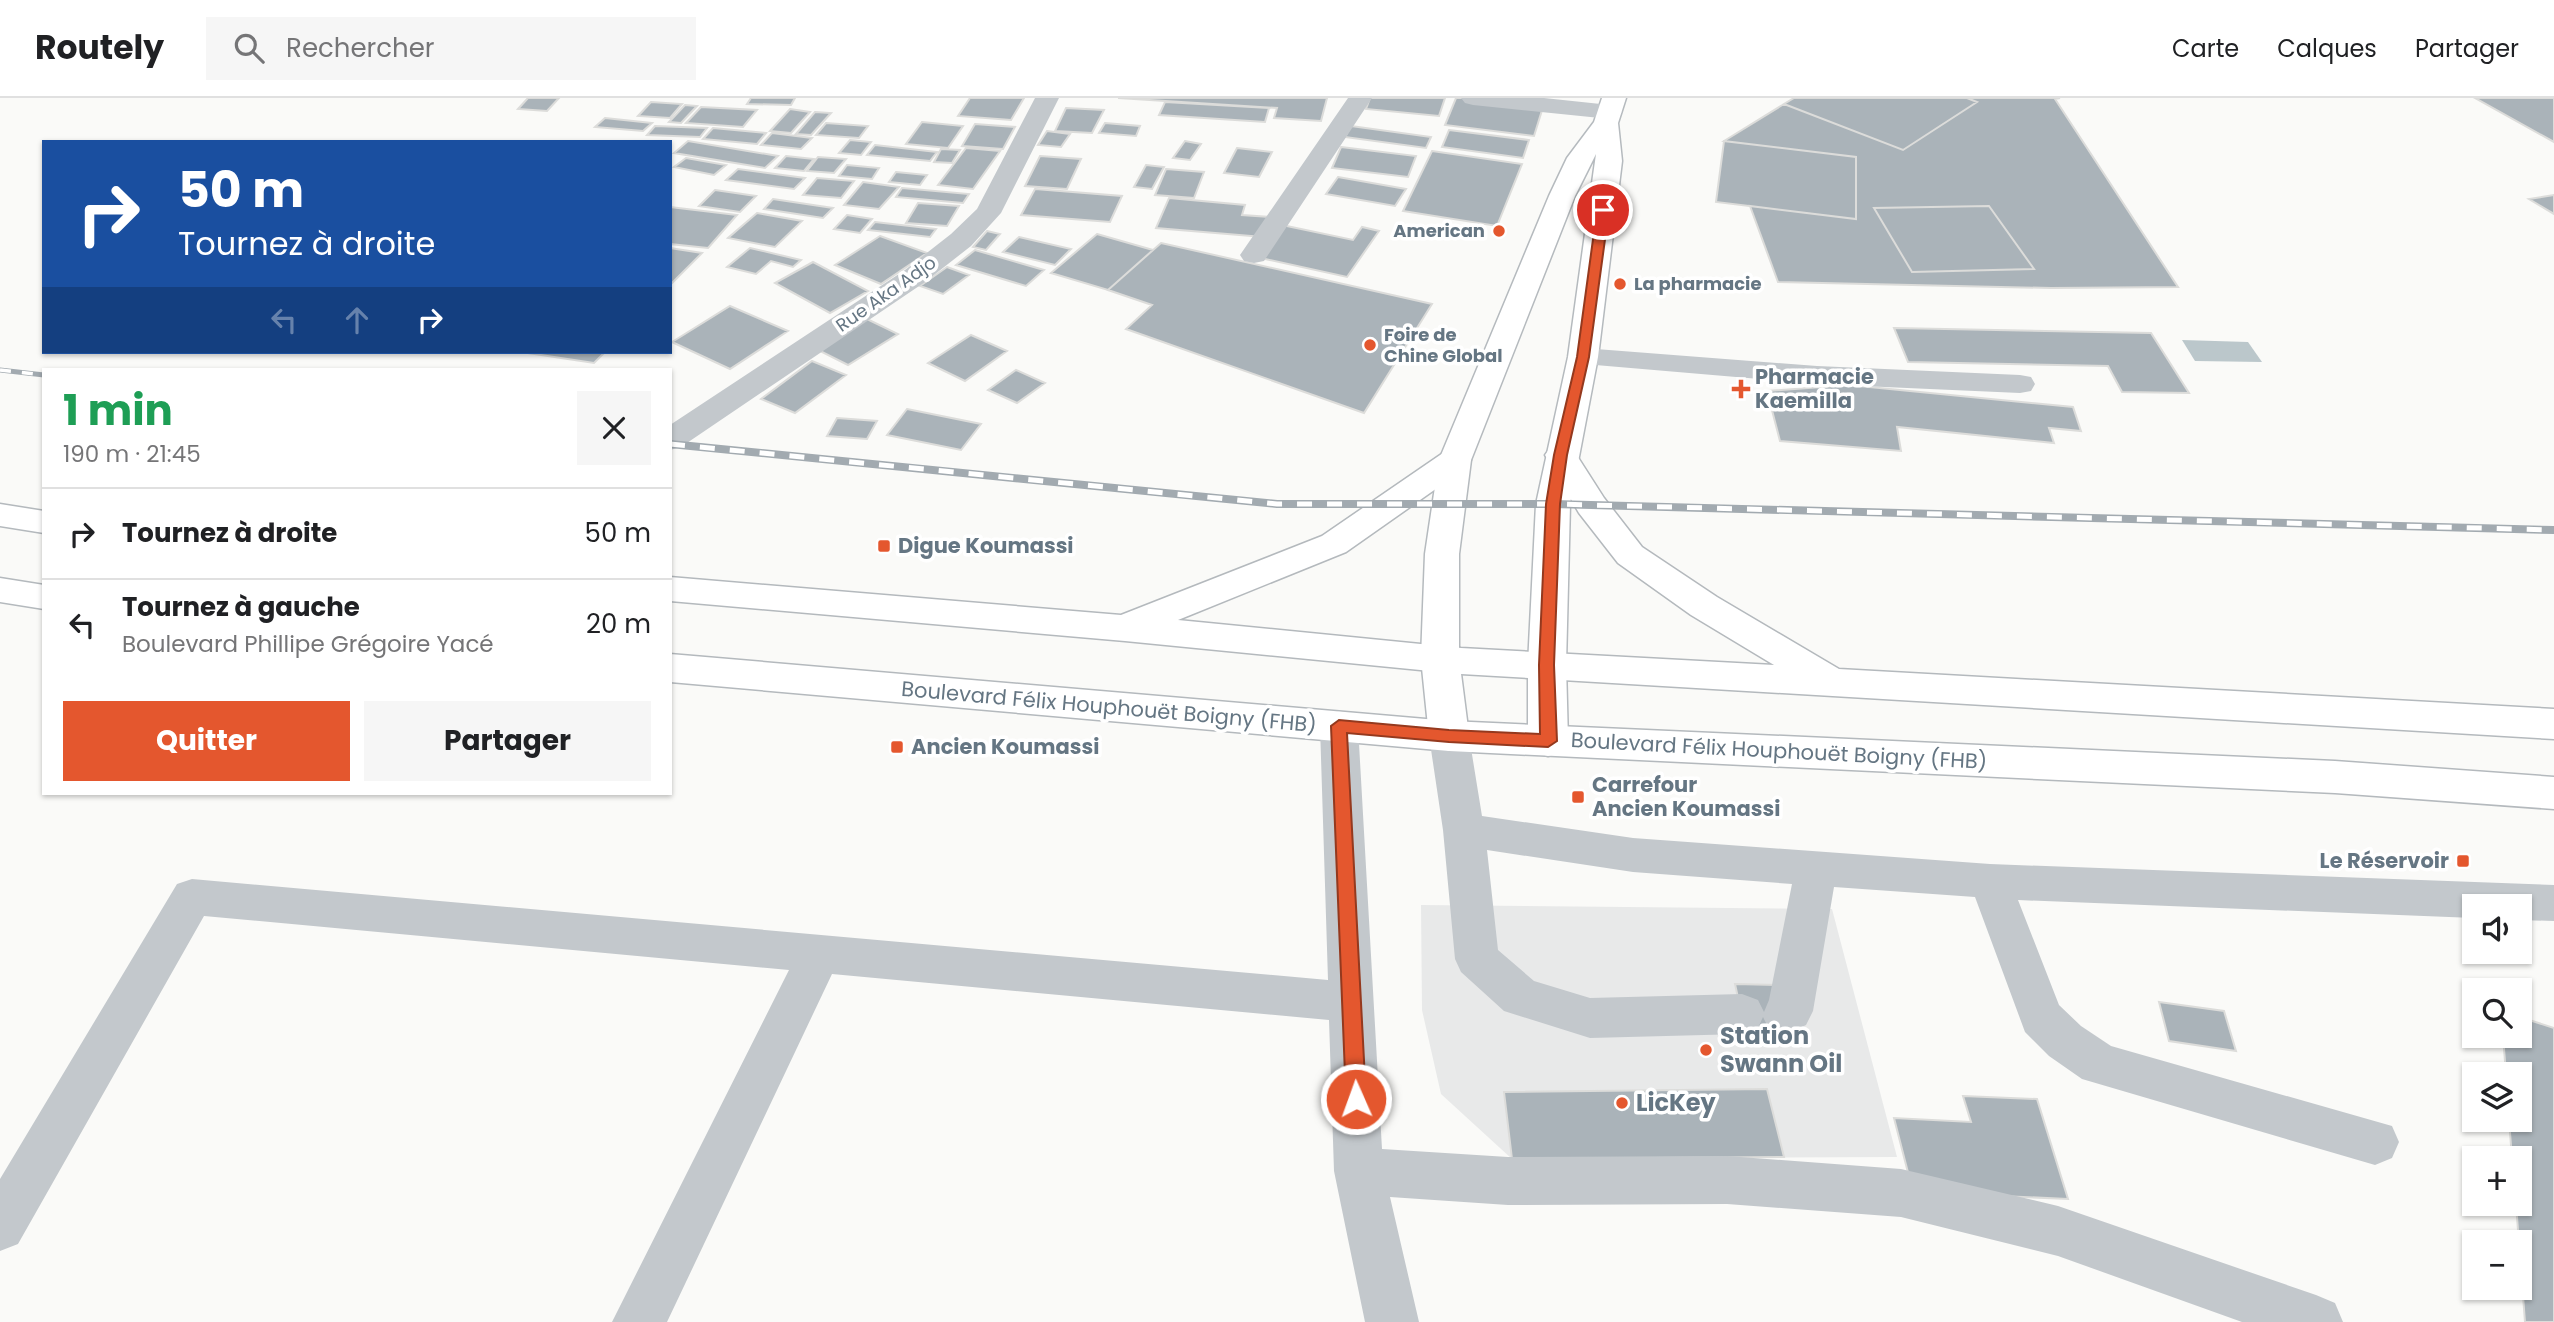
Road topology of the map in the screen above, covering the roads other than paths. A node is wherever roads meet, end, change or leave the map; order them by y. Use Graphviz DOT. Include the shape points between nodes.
graph roads {
  1 [pos="1047,98"];
  2 [pos="1360,98"];
  3 [pos="1473,98"];
  4 [pos="1610,111"];
  5 [pos="1254,255"];
  6 [pos="1583,357"];
  7 [pos="2020,384"];
  8 [pos="672,439"];
  9 [pos="1561,455"];
  10 [pos="1455,460"];
  11 [pos="0,515"];
  12 [pos="42,522"];
  13 [pos="672,589"];
  14 [pos="0,590"];
  15 [pos="42,597"];
  16 [pos="1125,628"];
  17 [pos="1450,660"];
  18 [pos="1546,665"];
  19 [pos="672,668"];
  20 [pos="1830,682"];
  21 [pos="2554,724"];
  22 [pos="1339,726"];
  23 [pos="1449,736"];
  24 [pos="1548,741"];
  25 [pos="2554,793"];
  26 [pos="1464,830"];
  27 [pos="1816,867"];
  28 [pos="1990,881"];
  29 [pos="2554,903"];
  30 [pos="819,954"];
  31 [pos="1352,1002"];
  32 [pos="1742,1014"];
  33 [pos="1785,1016"];
  34 [pos="2375,1142"];
  35 [pos="1359,1171"];
  36 [pos="0,1226"];
  37 [pos="639,1322"];
  38 [pos="1392,1322"];
  39 [pos="2316,1322"];
  1 -- 8 [label="street, Rue Aka Adjo" via="988,213 961,240"];
  2 -- 5 [label="street"];
  3 -- 4 [label="street"];
  4 -- 6 [label="main road" via="1609,161"];
  4 -- 10 [label="main road" via="1567,187"];
  6 -- 7 [label="street" via="1817,375"];
  6 -- 9 [label="main road"];
  9 -- 18 [label="main road" via="1549,558"];
  9 -- 20 [label="main road" via="1591,505 1630,555"];
  10 -- 16 [label="main road" via="1334,544"];
  10 -- 17 [label="main road" via="1442,554"];
  11 -- 12 [label="main road"];
  13 -- 16 [label="main road"];
  14 -- 15 [label="main road"];
  16 -- 17 [label="main road"];
  17 -- 18 [label="main road"];
  17 -- 23 [label="main road"];
  18 -- 20 [label="main road"];
  18 -- 24 [label="main road"];
  19 -- 22 [label="main road, Boulevard Félix Houphouët Boigny (FHB)"];
  20 -- 21 [label="main road"];
  22 -- 23 [label="main road, Boulevard Félix Houphouët Boigny (FHB)"];
  22 -- 31 [label="street"];
  23 -- 24 [label="main road, Boulevard Félix Houphouët Boigny (FHB)"];
  23 -- 26 [label="street"];
  24 -- 25 [label="main road, Boulevard Félix Houphouët Boigny (FHB)" via="2335,777"];
  26 -- 27 [label="street" via="1633,855"];
  26 -- 32 [label="street" via="1477,959 1520,997 1590,1018"];
  27 -- 28 [label="street"];
  27 -- 33 [label="street" via="1790,1010"];
  28 -- 29 [label="street"];
  28 -- 34 [label="street" via="2041,1018 2065,1041 2099,1064"];
  30 -- 31 [label="street"];
  30 -- 36 [label="street" via="192,897"];
  30 -- 37 [label="street"];
  31 -- 35 [label="street"];
  35 -- 38 [label="street"];
  35 -- 39 [label="street" via="1508,1181 1727,1180 1901,1193 2058,1231"];
}
